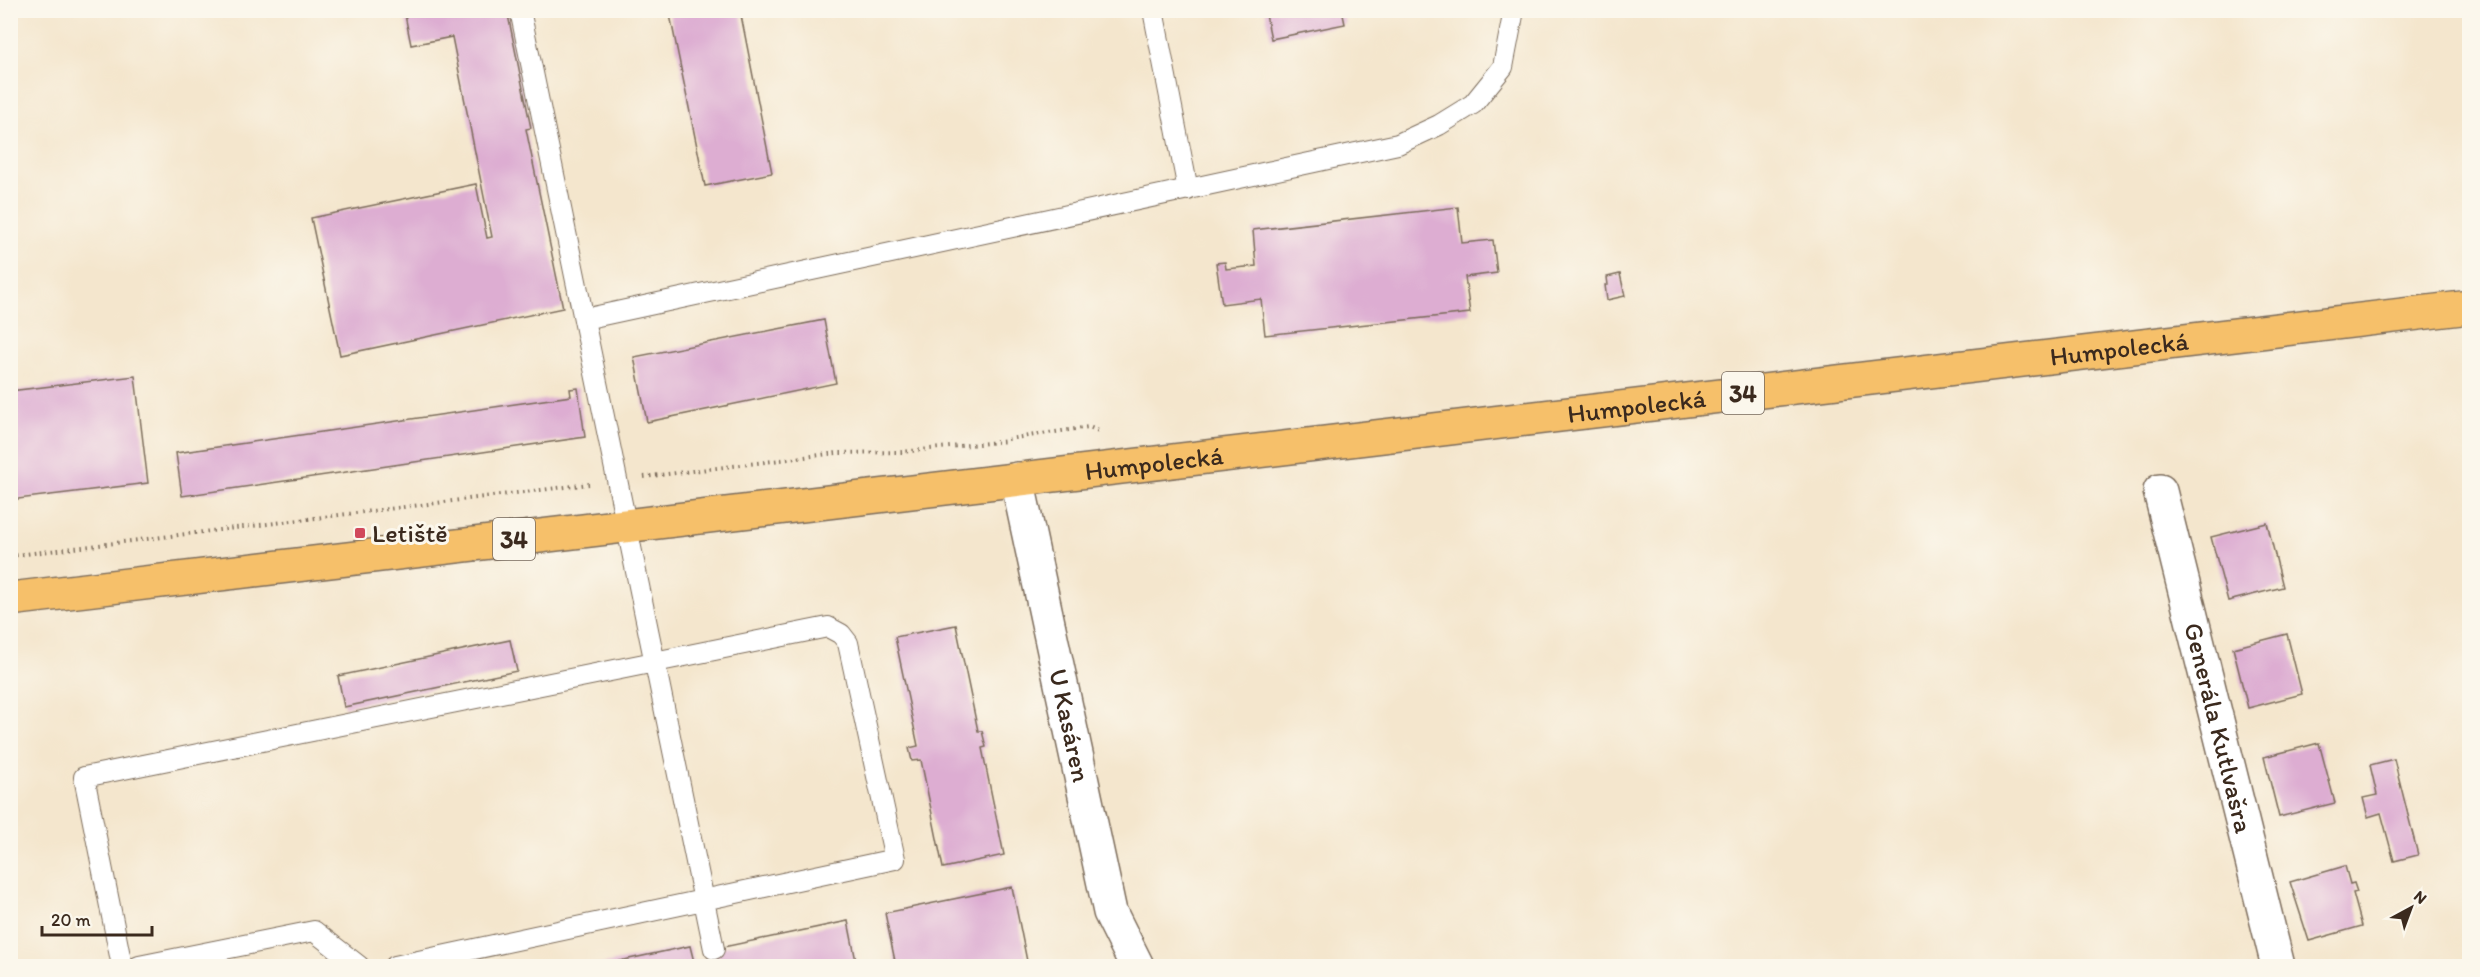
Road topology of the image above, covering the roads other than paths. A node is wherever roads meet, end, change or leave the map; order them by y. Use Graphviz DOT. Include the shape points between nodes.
graph roads {
  1 [pos="520,10"];
  2 [pos="1153,10"];
  3 [pos="1514,10"];
  4 [pos="1188,190"];
  5 [pos="2469,307"];
  6 [pos="584,319"];
  7 [pos="1017,479"];
  8 [pos="2160,491"];
  9 [pos="627,525"];
  10 [pos="10,599"];
  11 [pos="655,662"];
  12 [pos="704,900"];
  13 [pos="714,949"];
  14 [pos="122,966"];
  15 [pos="139,966"];
  16 [pos="359,966"];
  17 [pos="395,966"];
  18 [pos="1137,966"];
  19 [pos="2278,966"];
  1 -- 6 [label="lane"];
  2 -- 4 [label="lane"];
  3 -- 4 [label="lane" via="1503,67 1473,104 1439,125 1398,144"];
  4 -- 6 [label="lane"];
  5 -- 7 [label="main road, Humpolecká / 34"];
  6 -- 9 [label="lane"];
  7 -- 9 [label="main road, 34"];
  7 -- 18 [label="street, U Kasáren" via="1110,912"];
  8 -- 19 [label="street, Generála Kutlvašra"];
  9 -- 10 [label="main road, 34"];
  9 -- 11 [label="lane"];
  11 -- 12 [label="lane"];
  11 -- 12 [label="lane" via="828,627 841,634 848,644 895,859"];
  11 -- 14 [label="lane" via="84,777"];
  12 -- 13 [label="lane"];
  12 -- 17 [label="lane"];
  15 -- 16 [label="lane" via="314,932"];
}
